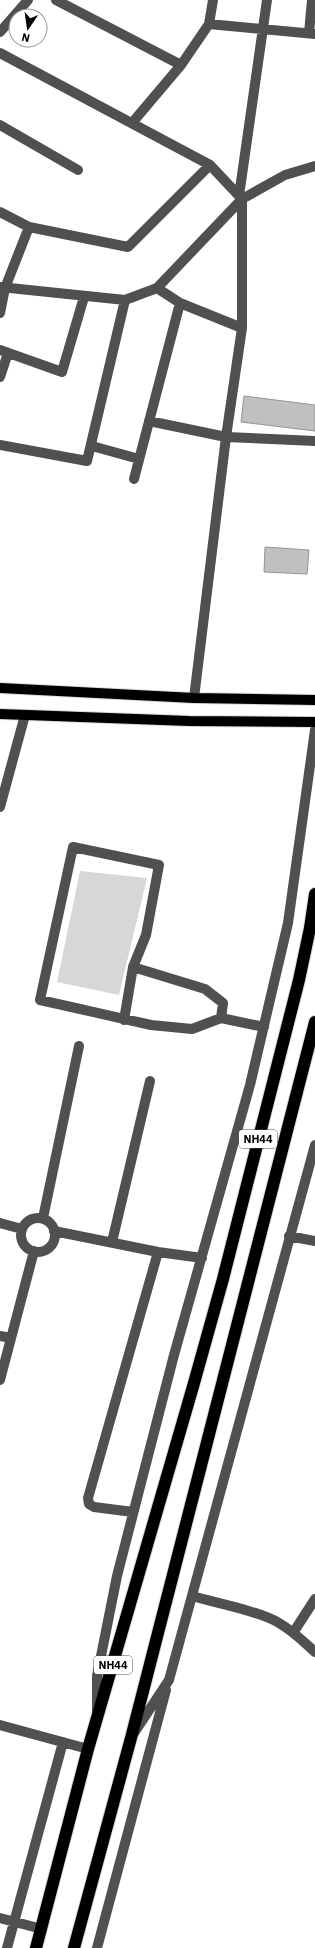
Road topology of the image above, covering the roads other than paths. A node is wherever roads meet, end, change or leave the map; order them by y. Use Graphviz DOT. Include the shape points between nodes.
graph roads {
  1 [pos="28,0"];
  2 [pos="56,0"];
  3 [pos="212,0"];
  4 [pos="267,0"];
  5 [pos="312,0"];
  6 [pos="209,24"];
  7 [pos="261,30"];
  8 [pos="0,32"];
  9 [pos="312,34"];
  10 [pos="0,53"];
  11 [pos="181,65"];
  12 [pos="132,123"];
  13 [pos="0,125"];
  14 [pos="210,165"];
  15 [pos="315,166"];
  16 [pos="78,170"];
  17 [pos="241,197"];
  18 [pos="0,212"];
  19 [pos="28,227"];
  20 [pos="3,287"];
  21 [pos="157,288"];
  22 [pos="84,297"];
  23 [pos="126,300"];
  24 [pos="180,303"];
  25 [pos="0,313"];
  26 [pos="242,328"];
  27 [pos="4,351"];
  28 [pos="0,378"];
  29 [pos="149,421"];
  30 [pos="226,437"];
  31 [pos="315,441"];
  32 [pos="0,445"];
  33 [pos="92,446"];
  34 [pos="139,459"];
  35 [pos="134,479"];
  36 [pos="0,688"];
  37 [pos="194,698"];
  38 [pos="315,700"];
  39 [pos="0,714"];
  40 [pos="24,715"];
  41 [pos="315,722"];
  42 [pos="315,730"];
  43 [pos="0,807"];
  44 [pos="315,894"];
  45 [pos="133,967"];
  46 [pos="221,1018"];
  47 [pos="124,1020"];
  48 [pos="315,1022"];
  49 [pos="264,1027"];
  50 [pos="79,1046"];
  51 [pos="150,1082"];
  52 [pos="315,1145"];
  53 [pos="43,1218"];
  54 [pos="0,1223"];
  55 [pos="22,1229"];
  56 [pos="54,1231"];
  57 [pos="289,1236"];
  58 [pos="315,1241"];
  59 [pos="112,1242"];
  60 [pos="34,1251"];
  61 [pos="158,1252"];
  62 [pos="202,1258"];
  63 [pos="0,1336"];
  64 [pos="11,1338"];
  65 [pos="0,1380"];
  66 [pos="133,1512"];
  67 [pos="192,1596"];
  68 [pos="315,1598"];
  69 [pos="293,1633"];
  70 [pos="315,1652"];
  71 [pos="169,1680"];
  72 [pos="96,1724"];
  73 [pos="0,1725"];
  74 [pos="131,1738"];
  75 [pos="63,1742"];
  76 [pos="88,1748"];
  77 [pos="0,1918"];
  78 [pos="15,1922"];
  79 [pos="42,1929"];
  80 [pos="7,1948"];
  81 [pos="36,1948"];
  82 [pos="74,1948"];
  83 [pos="97,1948"];
  1 -- 8 [label="street"];
  2 -- 11 [label="street"];
  3 -- 6 [label="street"];
  4 -- 7 [label="street"];
  5 -- 9 [label="street"];
  6 -- 7 [label="street"];
  6 -- 11 [label="street"];
  7 -- 9 [label="street"];
  7 -- 17 [label="street"];
  10 -- 12 [label="street"];
  11 -- 12 [label="street"];
  12 -- 14 [label="street"];
  13 -- 16 [label="street"];
  14 -- 17 [label="street"];
  14 -- 19 [label="street" via="128,247"];
  15 -- 17 [label="street" via="285,175"];
  17 -- 21 [label="street"];
  17 -- 26 [label="street"];
  18 -- 19 [label="street"];
  19 -- 20 [label="street"];
  20 -- 22 [label="street"];
  20 -- 25 [label="street"];
  21 -- 23 [label="street"];
  21 -- 24 [label="street"];
  22 -- 23 [label="street"];
  22 -- 27 [label="street" via="62,372"];
  23 -- 33 [label="street"];
  24 -- 26 [label="street"];
  24 -- 29 [label="street"];
  26 -- 30 [label="street"];
  27 -- 28 [label="street"];
  29 -- 30 [label="street"];
  29 -- 34 [label="street"];
  30 -- 31 [label="street"];
  30 -- 37 [label="street"];
  32 -- 33 [label="street" via="87,461"];
  33 -- 34 [label="street"];
  34 -- 35 [label="street"];
  36 -- 37 [label="main road"];
  37 -- 38 [label="main road"];
  39 -- 40 [label="main road"];
  40 -- 41 [label="main road" via="189,722"];
  40 -- 43 [label="street"];
  42 -- 49 [label="street" via="288,923"];
  44 -- 72 [label="highway, NH44" via="299,980 194,1383"];
  45 -- 46 [label="street" via="205,989 223,1003"];
  45 -- 47 [label="street"];
  45 -- 47 [label="street" via="146,935 159,865 73,847 40,1000"];
  46 -- 47 [label="street" via="192,1029"];
  46 -- 49 [label="street"];
  48 -- 74 [label="highway, NH44"];
  49 -- 62 [label="street"];
  50 -- 53 [label="street"];
  51 -- 59 [label="street"];
  52 -- 57 [label="street"];
  53 -- 55 [label="street" via="30,1220"];
  53 -- 56 [label="street"];
  54 -- 55 [label="street"];
  55 -- 60 [label="street" via="23,1242 27,1248"];
  56 -- 59 [label="street"];
  56 -- 60 [label="street" via="52,1244 47,1249"];
  57 -- 58 [label="street"];
  57 -- 67 [label="street"];
  59 -- 61 [label="street"];
  60 -- 64 [label="street"];
  61 -- 62 [label="street"];
  61 -- 66 [label="street" via="88,1498 89,1504 94,1507"];
  62 -- 66 [label="street"];
  63 -- 64 [label="street"];
  64 -- 65 [label="street"];
  66 -- 72 [label="street" via="97,1676"];
  67 -- 69 [label="street" via="265,1617"];
  67 -- 71 [label="street"];
  68 -- 69 [label="street"];
  69 -- 70 [label="street"];
  71 -- 74 [label="street"];
  71 -- 83 [label="street"];
  72 -- 76 [label="highway, NH44"];
  73 -- 75 [label="street"];
  74 -- 82 [label="highway, NH44"];
  75 -- 76 [label="street"];
  75 -- 78 [label="street"];
  76 -- 79 [label="highway, NH44"];
  77 -- 78 [label="street"];
  78 -- 79 [label="street"];
  78 -- 80 [label="street"];
  79 -- 81 [label="highway, NH44"];
}
